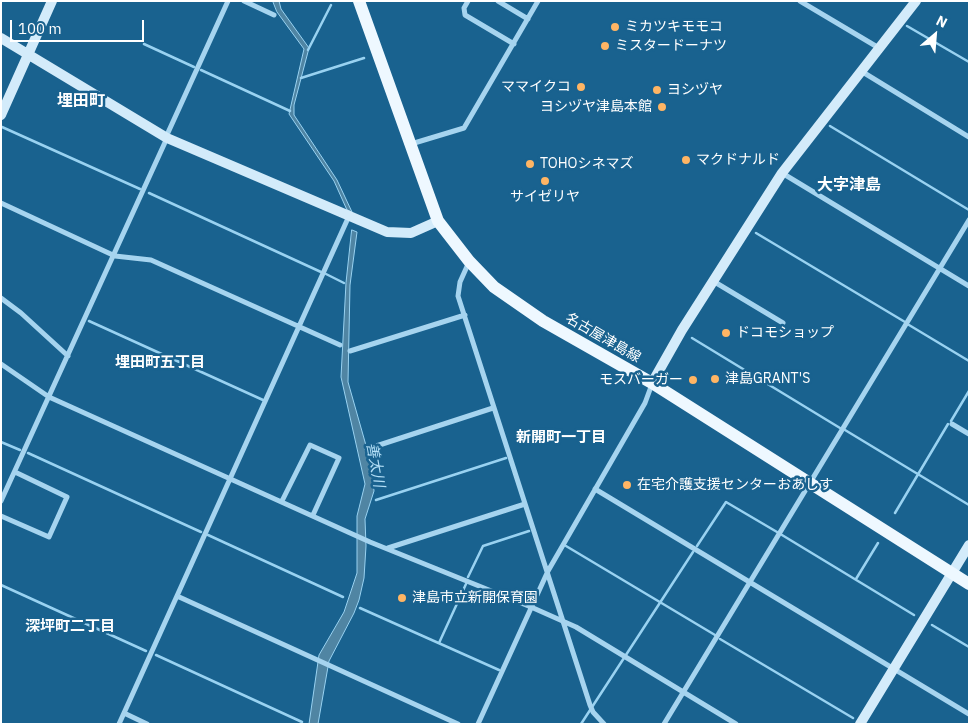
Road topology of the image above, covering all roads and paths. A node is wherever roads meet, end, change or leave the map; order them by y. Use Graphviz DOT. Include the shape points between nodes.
graph roads {
  1 [pos="52,1"];
  2 [pos="228,1"];
  3 [pos="244,1"];
  4 [pos="359,1"];
  5 [pos="468,1"];
  6 [pos="498,1"];
  7 [pos="538,1"];
  8 [pos="800,1"];
  9 [pos="916,1"];
  10 [pos="274,15"];
  11 [pos="528,19"];
  12 [pos="1,38"];
  13 [pos="514,44"];
  14 [pos="879,48"];
  15 [pos="29,55"];
  16 [pos="861,71"];
  17 [pos="1,114"];
  18 [pos="969,137"];
  19 [pos="167,138"];
  20 [pos="410,144"];
  21 [pos="782,173"];
  22 [pos="1,204"];
  23 [pos="349,216"];
  24 [pos="969,220"];
  25 [pos="438,221"];
  26 [pos="115,256"];
  27 [pos="469,261"];
  28 [pos="940,268"];
  29 [pos="713,280"];
  30 [pos="969,286"];
  31 [pos="1,298"];
  32 [pos="465,315"];
  33 [pos="783,323"];
  34 [pos="299,327"];
  35 [pos="340,345"];
  36 [pos="350,351"];
  37 [pos="68,356"];
  38 [pos="1,364"];
  39 [pos="652,383"];
  40 [pos="49,397"];
  41 [pos="493,408"];
  42 [pos="952,424"];
  43 [pos="969,434"];
  44 [pos="367,449"];
  45 [pos="15,472"];
  46 [pos="230,478"];
  47 [pos="810,483"];
  48 [pos="595,489"];
  49 [pos="1,501"];
  50 [pos="282,501"];
  51 [pos="525,504"];
  52 [pos="313,515"];
  53 [pos="1,516"];
  54 [pos="969,545"];
  55 [pos="388,549"];
  56 [pos="548,571"];
  57 [pos="952,573"];
  58 [pos="750,583"];
  59 [pos="969,584"];
  60 [pos="177,596"];
  61 [pos="531,606"];
  62 [pos="563,621"];
  63 [pos="893,669"];
  64 [pos="684,692"];
  65 [pos="124,713"];
  66 [pos="969,714"];
  67 [pos="119,724"];
  68 [pos="147,724"];
  69 [pos="458,724"];
  70 [pos="478,724"];
  71 [pos="604,724"];
  72 [pos="664,724"];
  73 [pos="736,724"];
  74 [pos="860,724"];
  1 -- 15 [label="street"];
  2 -- 19 [label="street"];
  3 -- 10 [label="street"];
  4 -- 20 [label="main road, 名古屋津島線"];
  5 -- 13 [label="street" via="465,15"];
  6 -- 11 [label="street"];
  7 -- 11 [label="street"];
  8 -- 14 [label="street"];
  9 -- 14 [label="street"];
  11 -- 13 [label="street"];
  12 -- 15 [label="street"];
  13 -- 20 [label="street" via="464,128"];
  14 -- 16 [label="street"];
  15 -- 17 [label="street"];
  15 -- 19 [label="street"];
  16 -- 18 [label="street"];
  16 -- 21 [label="street"];
  19 -- 23 [label="street"];
  19 -- 26 [label="street"];
  20 -- 25 [label="main road, 名古屋津島線"];
  21 -- 28 [label="street"];
  21 -- 29 [label="street"];
  22 -- 26 [label="street"];
  23 -- 25 [label="street" via="387,232 402,234"];
  23 -- 34 [label="street"];
  24 -- 28 [label="street"];
  25 -- 27 [label="main road, 名古屋津島線"];
  26 -- 34 [label="street" via="151,260"];
  26 -- 37 [label="street"];
  27 -- 32 [label="street" via="458,296"];
  27 -- 39 [label="main road, 名古屋津島線" via="516,305"];
  28 -- 30 [label="street"];
  28 -- 47 [label="street"];
  29 -- 33 [label="street"];
  29 -- 39 [label="street"];
  31 -- 37 [label="street" via="21,312"];
  32 -- 36 [label="street"];
  32 -- 41 [label="street"];
  34 -- 35 [label="street"];
  34 -- 46 [label="street"];
  37 -- 40 [label="street"];
  38 -- 40 [label="street"];
  39 -- 47 [label="main road, 名古屋津島線"];
  39 -- 48 [label="street" via="645,403"];
  40 -- 45 [label="street"];
  40 -- 46 [label="street"];
  41 -- 44 [label="street"];
  41 -- 51 [label="street"];
  42 -- 43 [label="street"];
  45 -- 49 [label="street"];
  45 -- 53 [label="street" via="67,497 49,537"];
  46 -- 50 [label="street"];
  46 -- 60 [label="street"];
  47 -- 57 [label="main road, 名古屋津島線"];
  47 -- 58 [label="street"];
  48 -- 56 [label="street"];
  48 -- 58 [label="street"];
  50 -- 52 [label="street"];
  50 -- 52 [label="street" via="310,445 317,448 339,458"];
  51 -- 55 [label="street"];
  51 -- 56 [label="street"];
  52 -- 55 [label="street"];
  54 -- 57 [label="street"];
  55 -- 61 [label="street"];
  56 -- 61 [label="street"];
  56 -- 62 [label="street"];
  57 -- 59 [label="main road, 名古屋津島線"];
  57 -- 63 [label="street"];
  58 -- 63 [label="street"];
  58 -- 64 [label="street"];
  60 -- 65 [label="street"];
  60 -- 69 [label="street"];
  61 -- 62 [label="street"];
  61 -- 70 [label="street"];
  62 -- 64 [label="street"];
  62 -- 71 [label="street" via="590,705"];
  63 -- 66 [label="street"];
  63 -- 74 [label="street"];
  64 -- 72 [label="street"];
  64 -- 73 [label="street"];
  65 -- 67 [label="street"];
  65 -- 68 [label="street"];
}
